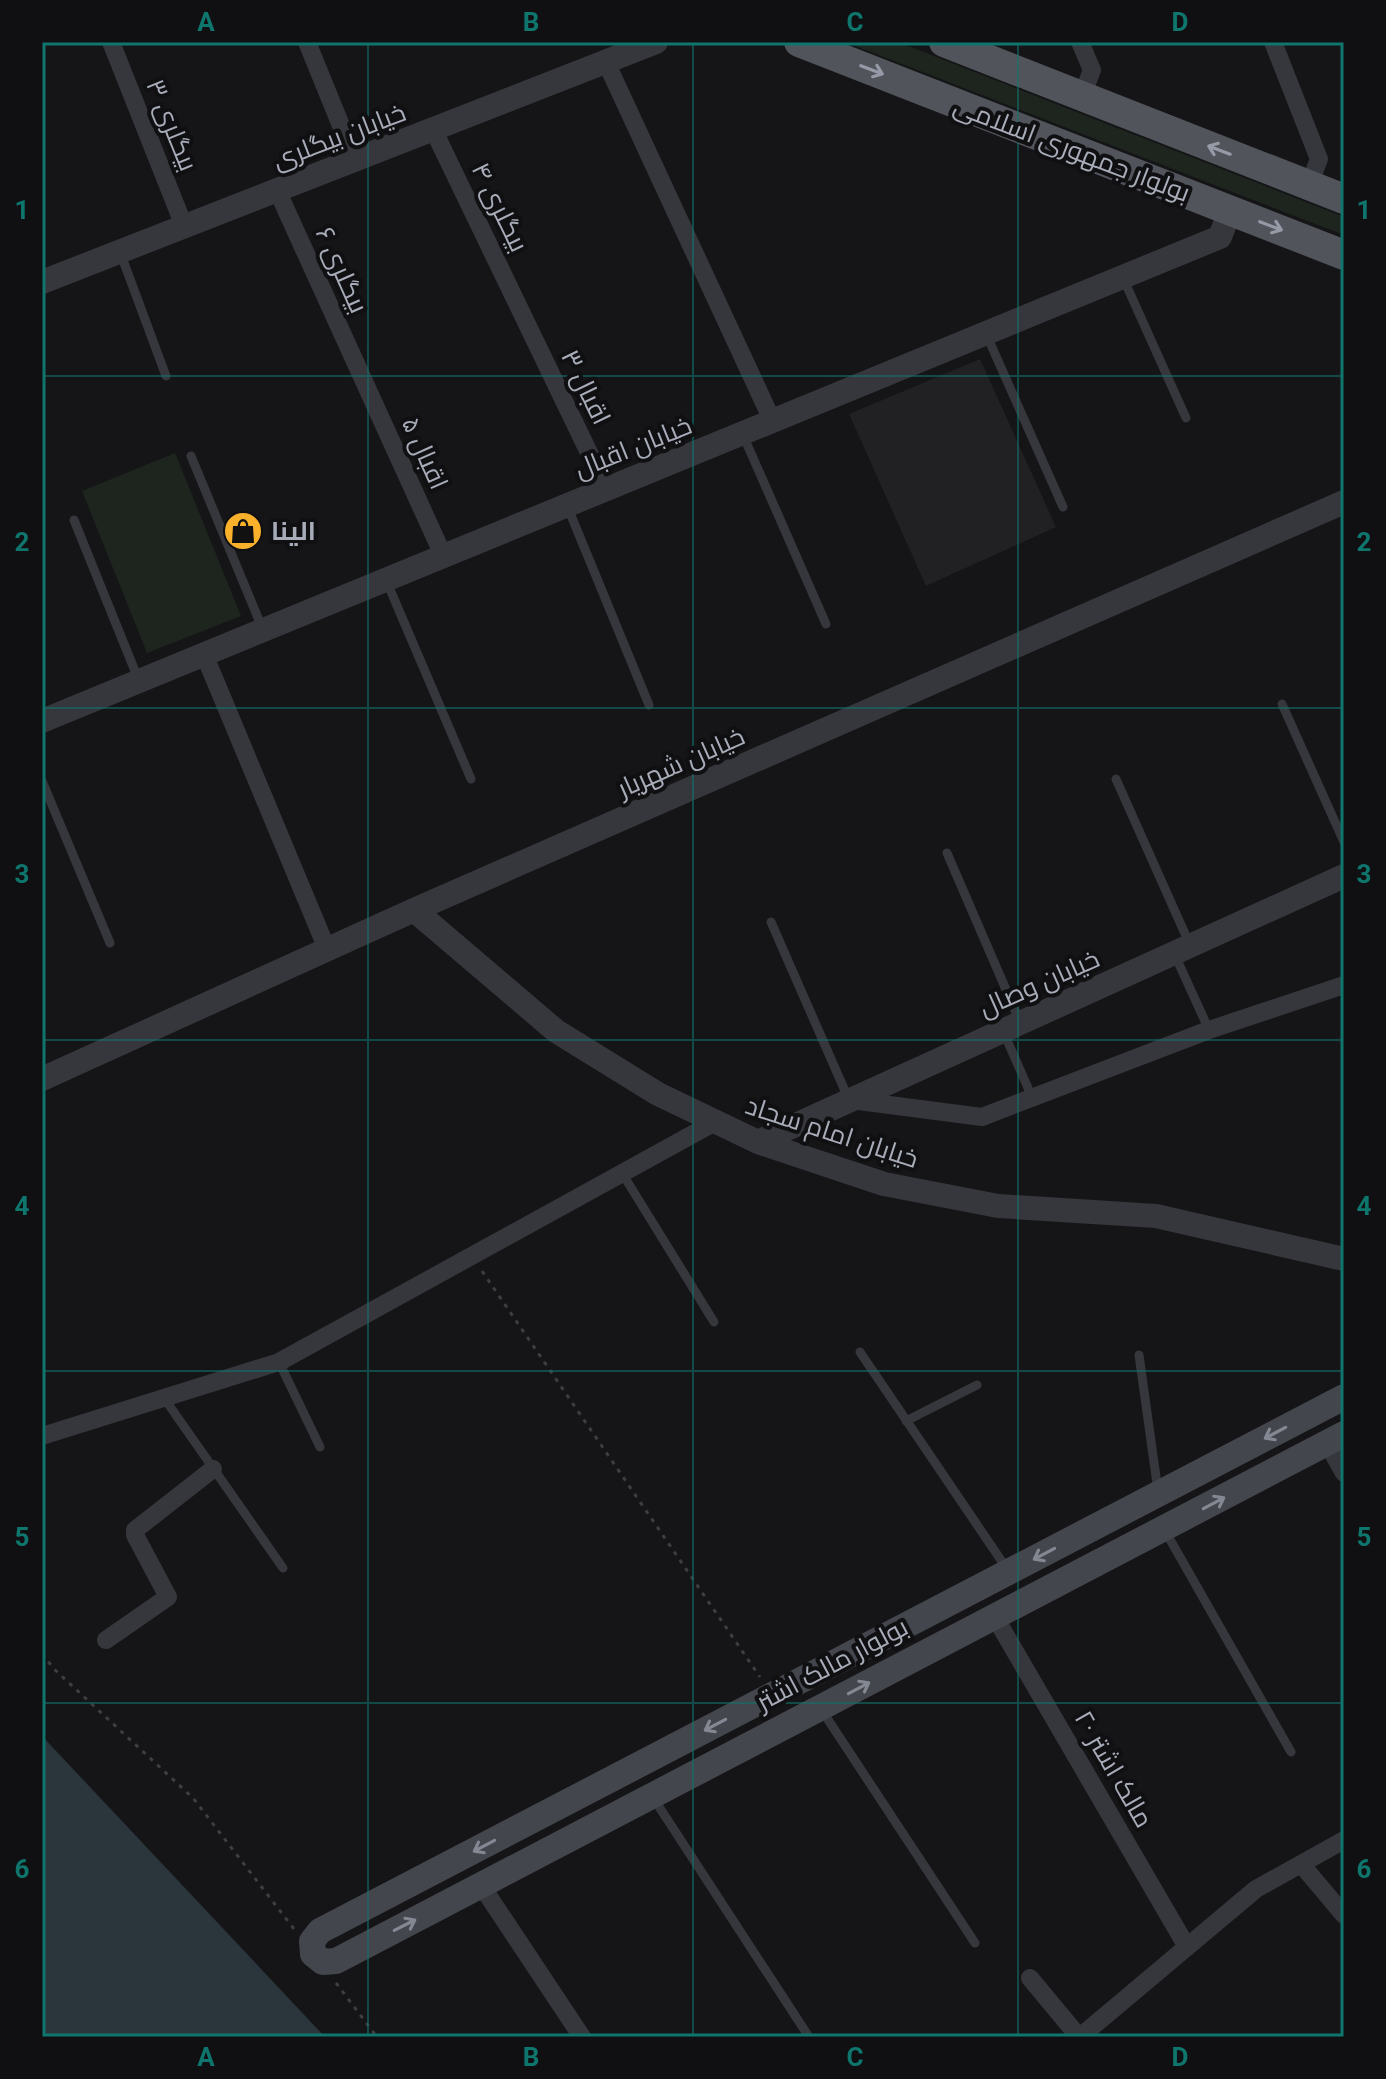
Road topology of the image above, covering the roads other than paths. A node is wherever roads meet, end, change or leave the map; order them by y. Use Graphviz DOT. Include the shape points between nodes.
graph roads {
  1 [pos="111,42"];
  2 [pos="307,42"];
  3 [pos="656,42"];
  4 [pos="799,42"];
  5 [pos="944,42"];
  6 [pos="1080,42"];
  7 [pos="1273,42"];
  8 [pos="606,62"];
  9 [pos="1082,96"];
  10 [pos="433,129"];
  11 [pos="355,160"];
  12 [pos="1309,185"];
  13 [pos="277,190"];
  14 [pos="1344,199"];
  15 [pos="1230,211"];
  16 [pos="184,226"];
  17 [pos="120,251"];
  18 [pos="1344,255"];
  19 [pos="1122,277"];
  20 [pos="42,282"];
  21 [pos="520,308"];
  22 [pos="985,333"];
  23 [pos="360,372"];
  24 [pos="166,376"];
  25 [pos="1186,418"];
  26 [pos="772,420"];
  27 [pos="742,432"];
  28 [pos="191,456"];
  29 [pos="606,488"];
  30 [pos="1344,502"];
  31 [pos="567,504"];
  32 [pos="1063,507"];
  33 [pos="74,520"];
  34 [pos="443,555"];
  35 [pos="385,579"];
  36 [pos="826,624"];
  37 [pos="263,630"];
  38 [pos="204,654"];
  39 [pos="139,681"];
  40 [pos="1282,704"];
  41 [pos="649,705"];
  42 [pos="42,721"];
  43 [pos="471,779"];
  44 [pos="1116,779"];
  45 [pos="42,781"];
  46 [pos="1344,842"];
  47 [pos="947,853"];
  48 [pos="1343,877"];
  49 [pos="414,910"];
  50 [pos="771,922"];
  51 [pos="110,943"];
  52 [pos="327,949"];
  53 [pos="1182,949"];
  54 [pos="1344,985"];
  55 [pos="1011,1026"];
  56 [pos="1209,1030"];
  57 [pos="42,1079"];
  58 [pos="1032,1097"];
  59 [pos="849,1100"];
  60 [pos="715,1122"];
  61 [pos="758,1142"];
  62 [pos="622,1173"];
  63 [pos="1344,1259"];
  64 [pos="714,1322"];
  65 [pos="860,1352"];
  66 [pos="1139,1355"];
  67 [pos="279,1362"];
  68 [pos="977,1385"];
  69 [pos="1344,1397"];
  70 [pos="164,1398"];
  71 [pos="906,1421"];
  72 [pos="42,1436"];
  73 [pos="1336,1439"];
  74 [pos="320,1447"];
  75 [pos="213,1469"];
  76 [pos="1344,1473"];
  77 [pos="1158,1494"];
  78 [pos="1164,1529"];
  79 [pos="283,1568"];
  80 [pos="1009,1572"];
  81 [pos="995,1617"];
  82 [pos="892,1633"];
  83 [pos="106,1640"];
  84 [pos="908,1662"];
  85 [pos="820,1708"];
  86 [pos="1291,1752"];
  87 [pos="652,1796"];
  88 [pos="1344,1840"];
  89 [pos="1301,1864"];
  90 [pos="481,1885"];
  91 [pos="1344,1915"];
  92 [pos="975,1943"];
  93 [pos="1187,1947"];
  94 [pos="1030,1978"];
  95 [pos="582,2037"];
  96 [pos="809,2037"];
  97 [pos="1079,2037"];
  1 -- 16 [label="street, بیگلری ۳"];
  2 -- 11 [label="street"];
  3 -- 8 [label="street, خیابان بیگلری"];
  4 -- 15 [label="main road, بولوار جمهوری اسلامی, one-way"];
  5 -- 9 [label="main road, بولوار جمهوری اسلامی"];
  6 -- 9 [label="street" via="1092,70"];
  7 -- 12 [label="street" via="1319,159"];
  8 -- 10 [label="street, خیابان بیگلری"];
  8 -- 26 [label="street"];
  12 -- 9 [label="main road, بولوار جمهوری اسلامی, one-way"];
  10 -- 11 [label="street, خیابان بیگلری"];
  10 -- 21 [label="street, بیگلری ۴"];
  11 -- 13 [label="street, خیابان بیگلری"];
  12 -- 14 [label="main road, بولوار جمهوری اسلامی"];
  13 -- 16 [label="street, خیابان بیگلری"];
  13 -- 23 [label="street, بیگلری ۶"];
  15 -- 18 [label="main road, بولوار جمهوری اسلامی, one-way"];
  15 -- 19 [label="street, خیابان اقبال" via="1220,237"];
  16 -- 17 [label="street, خیابان بیگلری"];
  17 -- 20 [label="street, خیابان بیگلری"];
  17 -- 24 [label="lane"];
  19 -- 22 [label="street, خیابان اقبال"];
  19 -- 25 [label="lane"];
  21 -- 29 [label="street, اقبال ۳"];
  22 -- 26 [label="street, خیابان اقبال"];
  22 -- 32 [label="lane"];
  23 -- 34 [label="street, اقبال ۵"];
  26 -- 27 [label="street, خیابان اقبال"];
  27 -- 29 [label="street, خیابان اقبال"];
  27 -- 36 [label="lane"];
  28 -- 37 [label="lane"];
  29 -- 31 [label="street, خیابان اقبال"];
  30 -- 49 [label="street, خیابان شهریار"];
  31 -- 34 [label="street, خیابان اقبال"];
  31 -- 41 [label="lane"];
  33 -- 39 [label="lane"];
  34 -- 35 [label="street, خیابان اقبال"];
  35 -- 37 [label="street, خیابان اقبال"];
  35 -- 43 [label="lane"];
  37 -- 38 [label="street, خیابان اقبال"];
  38 -- 39 [label="street, خیابان اقبال"];
  38 -- 52 [label="street"];
  39 -- 42 [label="street, خیابان اقبال"];
  40 -- 46 [label="lane"];
  44 -- 53 [label="lane"];
  45 -- 51 [label="lane"];
  47 -- 55 [label="lane"];
  48 -- 53 [label="street, خیابان وصال"];
  49 -- 52 [label="street, خیابان شهریار"];
  49 -- 60 [label="street, خیابان امام سجاد" via="556,1031 658,1094"];
  50 -- 59 [label="lane"];
  52 -- 57 [label="street, خیابان شهریار"];
  53 -- 55 [label="street, خیابان وصال"];
  53 -- 56 [label="lane"];
  54 -- 56 [label="street"];
  55 -- 58 [label="lane"];
  55 -- 59 [label="street, خیابان وصال"];
  56 -- 58 [label="street"];
  58 -- 59 [label="street" via="982,1117"];
  59 -- 61 [label="street, خیابان وصال"];
  60 -- 61 [label="street, خیابان امام سجاد"];
  60 -- 62 [label="street"];
  61 -- 63 [label="street, خیابان امام سجاد" via="884,1184 998,1206 1156,1216"];
  62 -- 64 [label="lane"];
  62 -- 67 [label="street"];
  65 -- 71 [label="lane"];
  66 -- 77 [label="lane"];
  67 -- 70 [label="street"];
  67 -- 74 [label="lane"];
  68 -- 71 [label="lane"];
  69 -- 77 [label="main road, بولوار مالک اشتر, one-way"];
  70 -- 72 [label="street"];
  70 -- 75 [label="lane"];
  71 -- 80 [label="lane"];
  73 -- 76 [label="street"];
  78 -- 73 [label="main road, بولوار مالک اشتر, one-way"];
  75 -- 79 [label="lane"];
  75 -- 83 [label="street" via="135,1530 168,1597"];
  77 -- 80 [label="main road, بولوار مالک اشتر, one-way"];
  78 -- 81 [label="main road, بولوار مالک اشتر"];
  78 -- 86 [label="lane"];
  80 -- 82 [label="main road, بولوار مالک اشتر"];
  81 -- 84 [label="main road, بولوار مالک اشتر"];
  81 -- 93 [label="street, مالک اشتر ۲۰"];
  82 -- 84 [label="main road"];
  82 -- 90 [label="main road, بولوار مالک اشتر, one-way" via="310,1934 313,1954 332,1967"];
  85 -- 84 [label="main road, بولوار مالک اشتر, one-way"];
  85 -- 87 [label="main road, بولوار مالک اشتر"];
  85 -- 92 [label="lane"];
  87 -- 90 [label="main road, بولوار مالک اشتر"];
  87 -- 96 [label="lane"];
  88 -- 89 [label="street"];
  89 -- 91 [label="street"];
  89 -- 93 [label="street" via="1256,1889"];
  90 -- 95 [label="street"];
  93 -- 97 [label="street"];
  94 -- 97 [label="street"];
}
